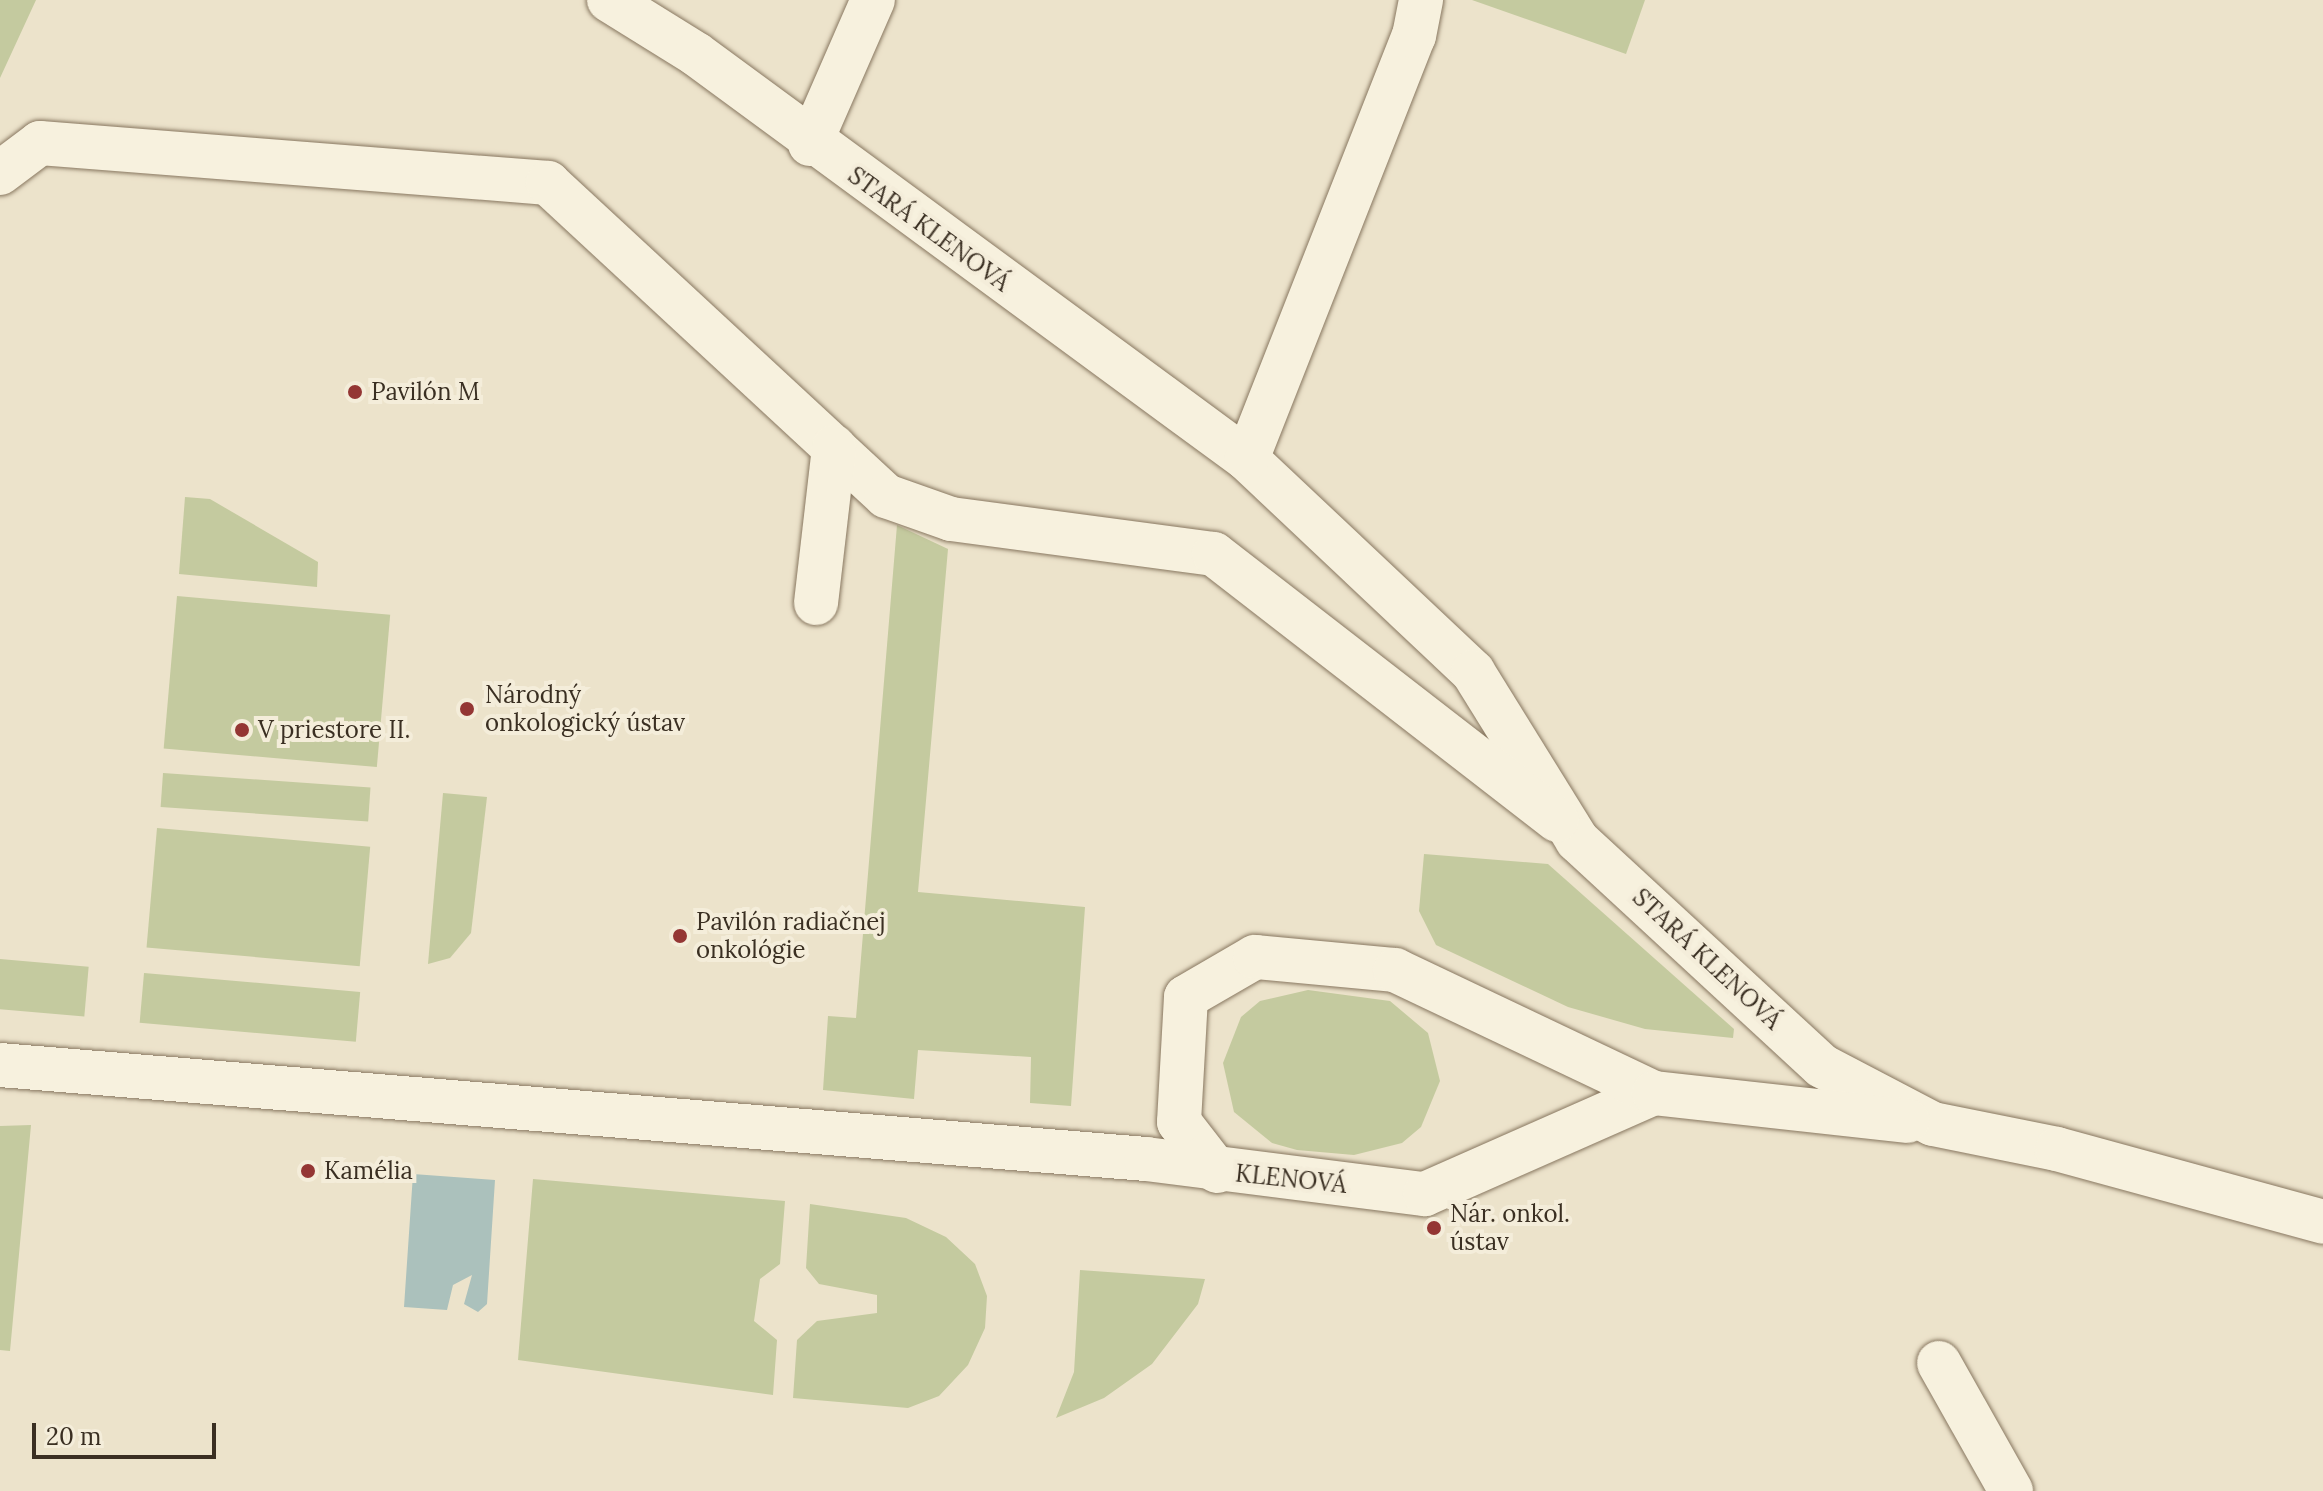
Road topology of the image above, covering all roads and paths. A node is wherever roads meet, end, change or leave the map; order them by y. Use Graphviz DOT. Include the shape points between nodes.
graph roads {
  1 [pos="609,0"];
  2 [pos="873,0"];
  3 [pos="1421,0"];
  4 [pos="810,144"];
  5 [pos="0,173"];
  6 [pos="834,447"];
  7 [pos="1247,459"];
  8 [pos="816,603"];
  9 [pos="1561,822"];
  10 [pos="0,1065"];
  11 [pos="1654,1093"];
  12 [pos="1933,1124"];
  13 [pos="1217,1171"];
  14 [pos="2323,1222"];
  15 [pos="1939,1363"];
  16 [pos="2011,1491"];
  1 -- 4 [label="street, STARÁ KLENOVÁ" via="696,54"];
  2 -- 4 [label="street"];
  3 -- 7 [label="street" via="1414,36"];
  4 -- 7 [label="street, STARÁ KLENOVÁ"];
  5 -- 6 [label="street" via="40,143 548,183"];
  6 -- 8 [label="street"];
  6 -- 9 [label="street" via="886,496 951,519 1214,554"];
  7 -- 9 [label="street, STARÁ KLENOVÁ" via="1473,672"];
  9 -- 12 [label="street, STARÁ KLENOVÁ" via="1822,1066"];
  10 -- 13 [label="street" via="1146,1159"];
  11 -- 12 [label="street, KLENOVÁ"];
  11 -- 13 [label="street, KLENOVÁ" via="1425,1194"];
  11 -- 13 [label="street, KLENOVÁ" via="1395,970 1255,957 1186,997 1179,1122"];
  12 -- 14 [label="street, STARÁ KLENOVÁ" via="2072,1152"];
  15 -- 16 [label="street"];
}
